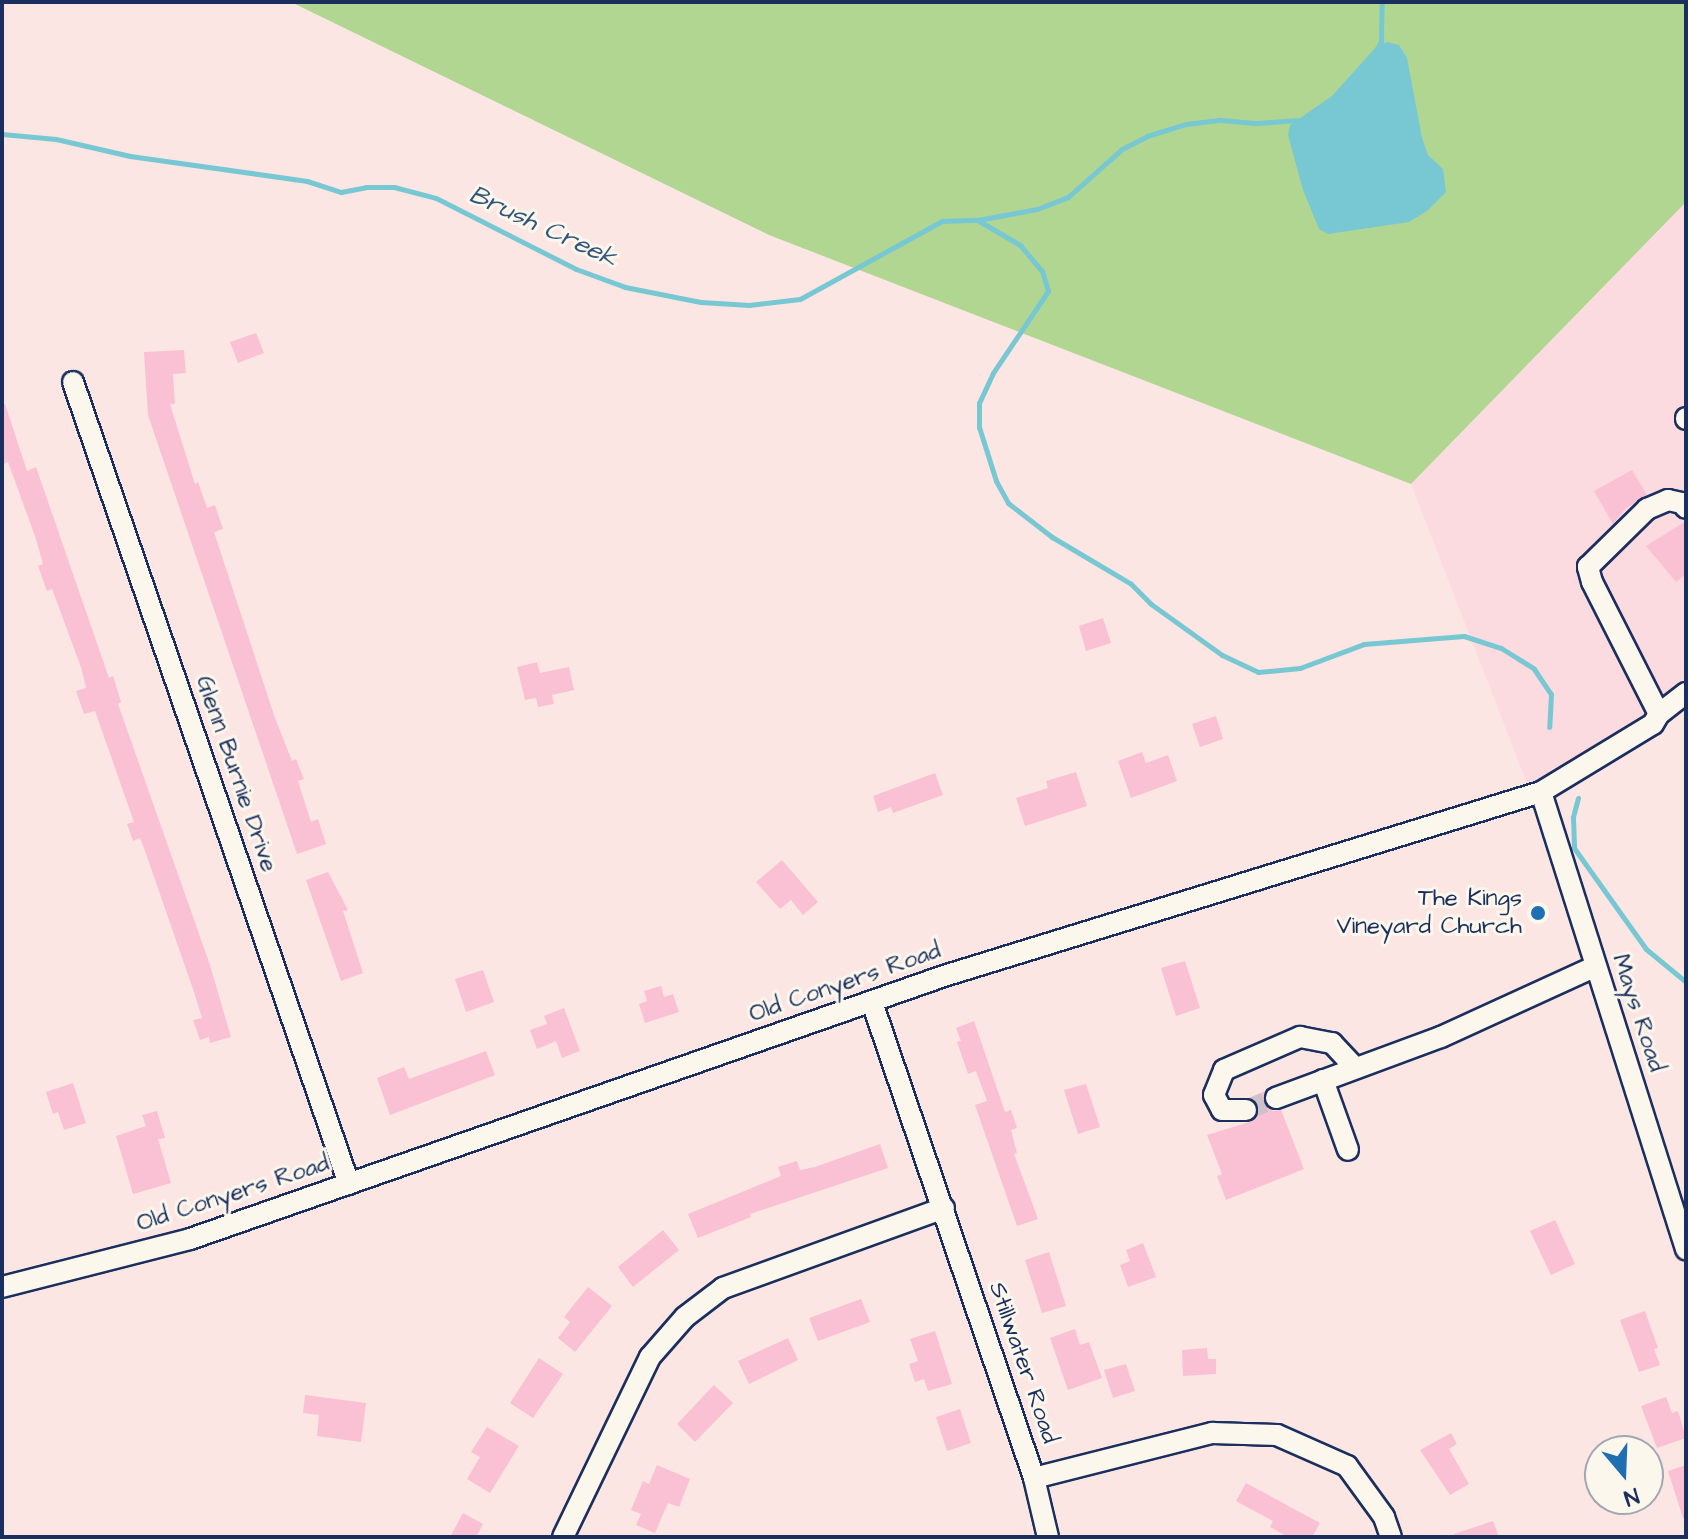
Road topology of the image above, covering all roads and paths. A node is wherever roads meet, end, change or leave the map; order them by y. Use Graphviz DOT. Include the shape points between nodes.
graph roads {
  1 [pos="73,382"];
  2 [pos="1686,508"];
  3 [pos="1686,693"];
  4 [pos="1659,714"];
  5 [pos="1541,792"];
  6 [pos="1596,966"];
  7 [pos="872,1002"];
  8 [pos="1355,1068"];
  9 [pos="1323,1080"];
  10 [pos="1276,1098"];
  11 [pos="1246,1110"];
  12 [pos="1348,1150"];
  13 [pos="349,1184"];
  14 [pos="944,1208"];
  15 [pos="1681,1217"];
  16 [pos="1686,1250"];
  17 [pos="2,1287"];
  18 [pos="1034,1478"];
  19 [pos="563,1537"];
  20 [pos="1048,1537"];
  21 [pos="1391,1537"];
  1 -- 13 [label="street, Glenn Burnie Drive"];
  2 -- 4 [label="street" via="1668,500 1647,509 1588,567"];
  3 -- 4 [label="street, Old Conyers Road"];
  4 -- 5 [label="street, Old Conyers Road" via="1653,724"];
  5 -- 6 [label="street, Mays Road"];
  5 -- 7 [label="street, Old Conyers Road"];
  6 -- 8 [label="street" via="1441,1037"];
  6 -- 15 [label="street, Mays Road"];
  7 -- 13 [label="street, Old Conyers Road"];
  7 -- 14 [label="street, Stillwater Road"];
  8 -- 9 [label="street"];
  8 -- 11 [label="street" via="1332,1043 1300,1037 1224,1070 1214,1095 1222,1110"];
  9 -- 10 [label="street"];
  9 -- 12 [label="street"];
  13 -- 17 [label="street, Old Conyers Road" via="190,1239"];
  14 -- 18 [label="street, Stillwater Road"];
  14 -- 19 [label="street" via="723,1288 685,1317 650,1357"];
  15 -- 16 [label="street, Mays Road"];
  18 -- 20 [label="street, Stillwater Road"];
  18 -- 21 [label="street" via="1212,1433 1277,1435 1347,1466 1384,1517"];
}
